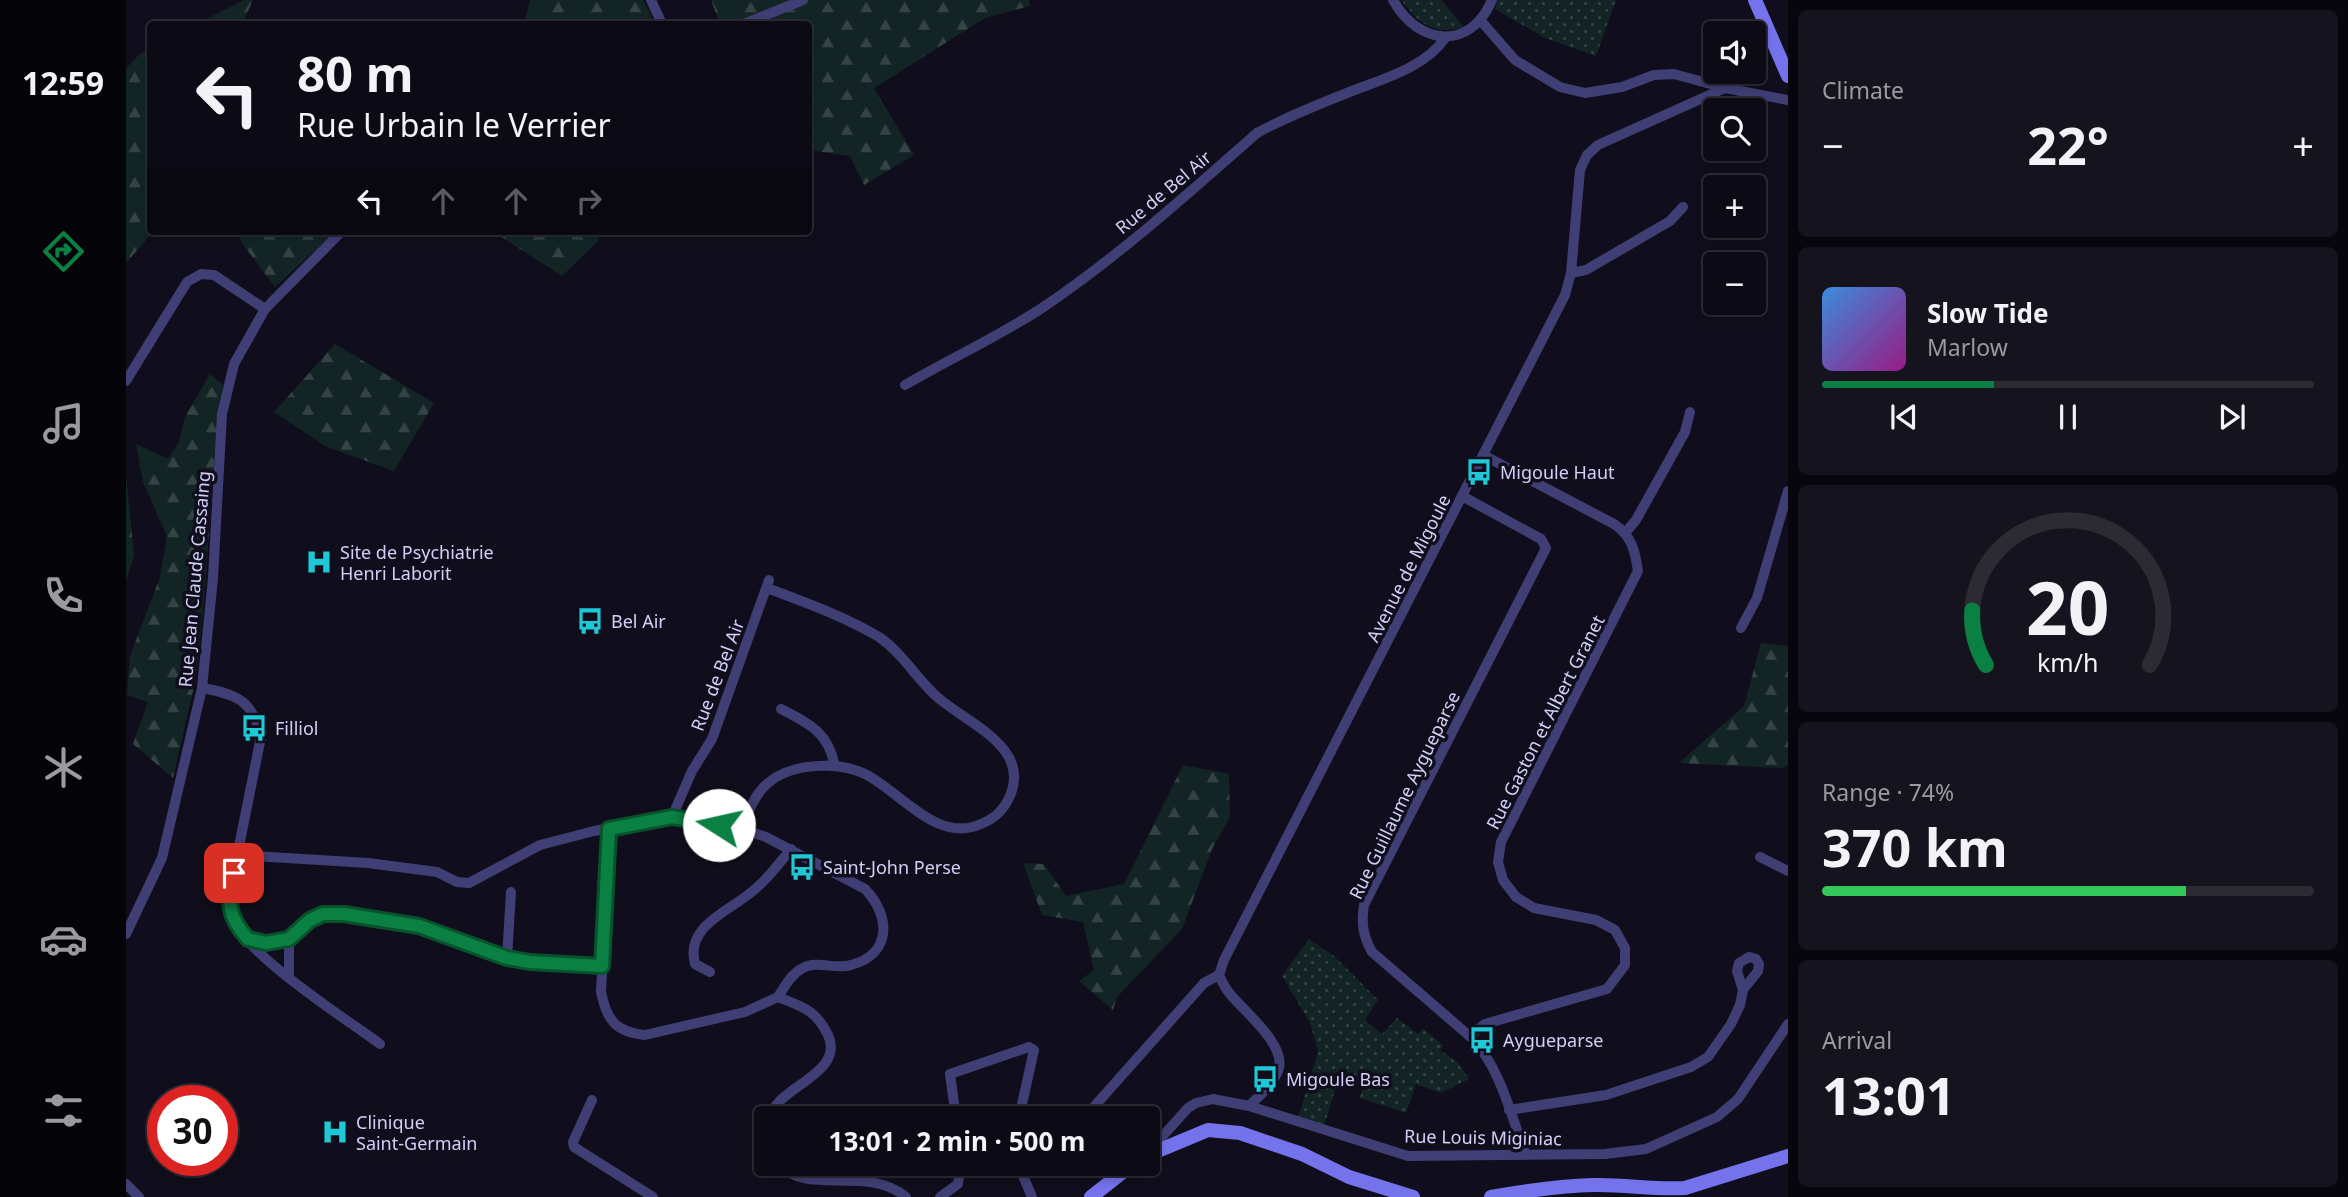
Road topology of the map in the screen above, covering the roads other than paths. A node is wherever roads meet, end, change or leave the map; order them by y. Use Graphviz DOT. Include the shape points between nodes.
graph roads {
  1 [pos="651,0"];
  2 [pos="803,0"];
  3 [pos="1393,0"];
  4 [pos="1492,0"];
  5 [pos="1755,0"];
  6 [pos="661,21"];
  7 [pos="751,21"];
  8 [pos="1481,21"];
  9 [pos="1446,37"];
  10 [pos="1788,76"];
  11 [pos="1686,77"];
  12 [pos="1725,88"];
  13 [pos="1699,98"];
  14 [pos="1788,100"];
  15 [pos="1683,207"];
  16 [pos="337,235"];
  17 [pos="1570,273"];
  18 [pos="265,309"];
  19 [pos="126,381"];
  20 [pos="905,385"];
  21 [pos="1690,412"];
  22 [pos="1483,455"];
  23 [pos="1788,491"];
  24 [pos="1462,496"];
  25 [pos="1626,532"];
  26 [pos="1741,628"];
  27 [pos="202,688"];
  28 [pos="782,709"];
  29 [pos="835,766"];
  30 [pos="672,817"];
  31 [pos="609,829"];
  32 [pos="742,829"];
  33 [pos="791,849"];
  34 [pos="237,855"];
  35 [pos="1760,857"];
  36 [pos="1788,871"];
  37 [pos="512,892"];
  38 [pos="126,934"];
  39 [pos="248,939"];
  40 [pos="289,939"];
  41 [pos="507,958"];
  42 [pos="602,966"];
  43 [pos="710,972"];
  44 [pos="1219,975"];
  45 [pos="289,977"];
  46 [pos="1743,990"];
  47 [pos="778,997"];
  48 [pos="1788,1024"];
  49 [pos="1469,1036"];
  50 [pos="380,1044"];
  51 [pos="592,1100"];
  52 [pos="776,1106"];
  53 [pos="954,1106"];
  54 [pos="1021,1106"];
  55 [pos="1095,1106"];
  56 [pos="1249,1107"];
  57 [pos="1509,1110"];
  58 [pos="1160,1139"];
  59 [pos="1160,1150"];
  60 [pos="1525,1155"];
  61 [pos="1788,1156"];
  62 [pos="786,1176"];
  63 [pos="959,1176"];
  64 [pos="1023,1176"];
  65 [pos="1118,1176"];
  66 [pos="126,1184"];
  67 [pos="800,1189"];
  68 [pos="844,1192"];
  69 [pos="139,1197"];
  70 [pos="653,1197"];
  71 [pos="906,1197"];
  72 [pos="940,1197"];
  73 [pos="1032,1197"];
  74 [pos="1091,1197"];
  75 [pos="1413,1197"];
  76 [pos="1491,1197"];
  1 -- 6 [label="street"];
  2 -- 7 [label="street"];
  3 -- 9 [label="street" via="1415,27"];
  4 -- 8 [label="street"];
  5 -- 10 [label="street"];
  8 -- 9 [label="street" via="1467,33"];
  8 -- 11 [label="street" via="1515,60 1560,87 1585,93 1622,87 1654,75"];
  9 -- 20 [label="street, Rue de Bel Air" via="1414,66 1257,133 1102,264 1046,305 992,340"];
  11 -- 12 [label="street"];
  11 -- 13 [label="street"];
  12 -- 13 [label="street, Avenue de Migoule"];
  12 -- 14 [label="street"];
  13 -- 17 [label="street, Avenue de Migoule" via="1598,145 1587,155 1580,170"];
  15 -- 17 [label="street" via="1670,221 1586,270"];
  16 -- 18 [label="street, Rue Jean Claude Cassaing"];
  17 -- 22 [label="street, Avenue de Migoule" via="1565,295"];
  18 -- 19 [label="street" via="214,275 201,274 187,282"];
  18 -- 27 [label="street, Rue Jean Claude Cassaing" via="234,364 222,414"];
  21 -- 25 [label="street" via="1685,432"];
  22 -- 24 [label="street, Avenue de Migoule"];
  22 -- 25 [label="street"];
  23 -- 26 [label="street" via="1758,598"];
  24 -- 44 [label="street, Avenue de Migoule"];
  24 -- 49 [label="street, Rue Guillaume Aygueparse" via="1541,539 1546,548 1370,892 1362,920 1372,953"];
  25 -- 49 [label="street, Rue Gaston et Albert Granet" via="1638,571 1501,842 1498,862 1503,880 1516,897 1534,908 1596,920 1615,930 1625,948 1625,965 1606,989 1485,1024"];
  27 -- 34 [label="street" via="242,700 258,721 261,737"];
  27 -- 38 [label="street, Rue Jean Claude Cassaing" via="162,858"];
  28 -- 29 [label="street" via="817,729 828,742"];
  29 -- 30 [label="street, Rue de Bel Air" via="862,773 924,817 951,828 976,827 994,818 1012,791 1013,771 991,736 936,696 880,638 768,584 712,739"];
  29 -- 32 [label="street" via="807,768 769,782 755,797"];
  30 -- 31 [label="street"];
  30 -- 32 [label="street"];
  31 -- 34 [label="street" via="540,845 469,883 437,872 404,868"];
  31 -- 42 [label="street"];
  32 -- 33 [label="street"];
  33 -- 43 [label="street" via="749,894 715,916 701,932 692,954 695,964"];
  33 -- 47 [label="street" via="865,889 878,902 884,931 865,960 848,967 804,967"];
  34 -- 39 [label="street" via="229,906 233,920"];
  35 -- 36 [label="street"];
  37 -- 41 [label="street"];
  39 -- 40 [label="street" via="266,943"];
  39 -- 45 [label="street"];
  40 -- 41 [label="street" via="323,914 344,914 419,926"];
  40 -- 45 [label="street"];
  41 -- 42 [label="street"];
  42 -- 47 [label="street" via="605,1013 629,1033 645,1035 745,1013"];
  44 -- 55 [label="street" via="1204,983"];
  44 -- 56 [label="street" via="1280,1058 1272,1081"];
  45 -- 50 [label="street"];
  46 -- 57 [label="street" via="1718,1045 1691,1067 1606,1095"];
  47 -- 52 [label="street" via="821,1020 832,1043 817,1073"];
  48 -- 60 [label="street, Rue Louis Miginiac" via="1738,1099 1717,1117 1646,1149"];
  49 -- 57 [label="street, Rue Guillaume Aygueparse" via="1485,1052"];
  51 -- 70 [label="street" via="573,1142 575,1147"];
  53 -- 54 [label="street" via="950,1074 1029,1047 1034,1057"];
  56 -- 58 [label="street, Rue Louis Miginiac" via="1213,1099 1191,1105"];
  56 -- 60 [label="street, Rue Louis Miginiac" via="1408,1156"];
  57 -- 60 [label="street, Rue Guillaume Aygueparse"];
  59 -- 75 [label="street" via="1208,1130 1240,1133"];
  61 -- 76 [label="street" via="1685,1188 1595,1185"];
  62 -- 67 [label="street"];
  63 -- 72 [label="street" via="958,1184"];
  64 -- 73 [label="street"];
  65 -- 74 [label="street"];
  66 -- 69 [label="street"];
  68 -- 71 [label="street" via="883,1186"];
}
